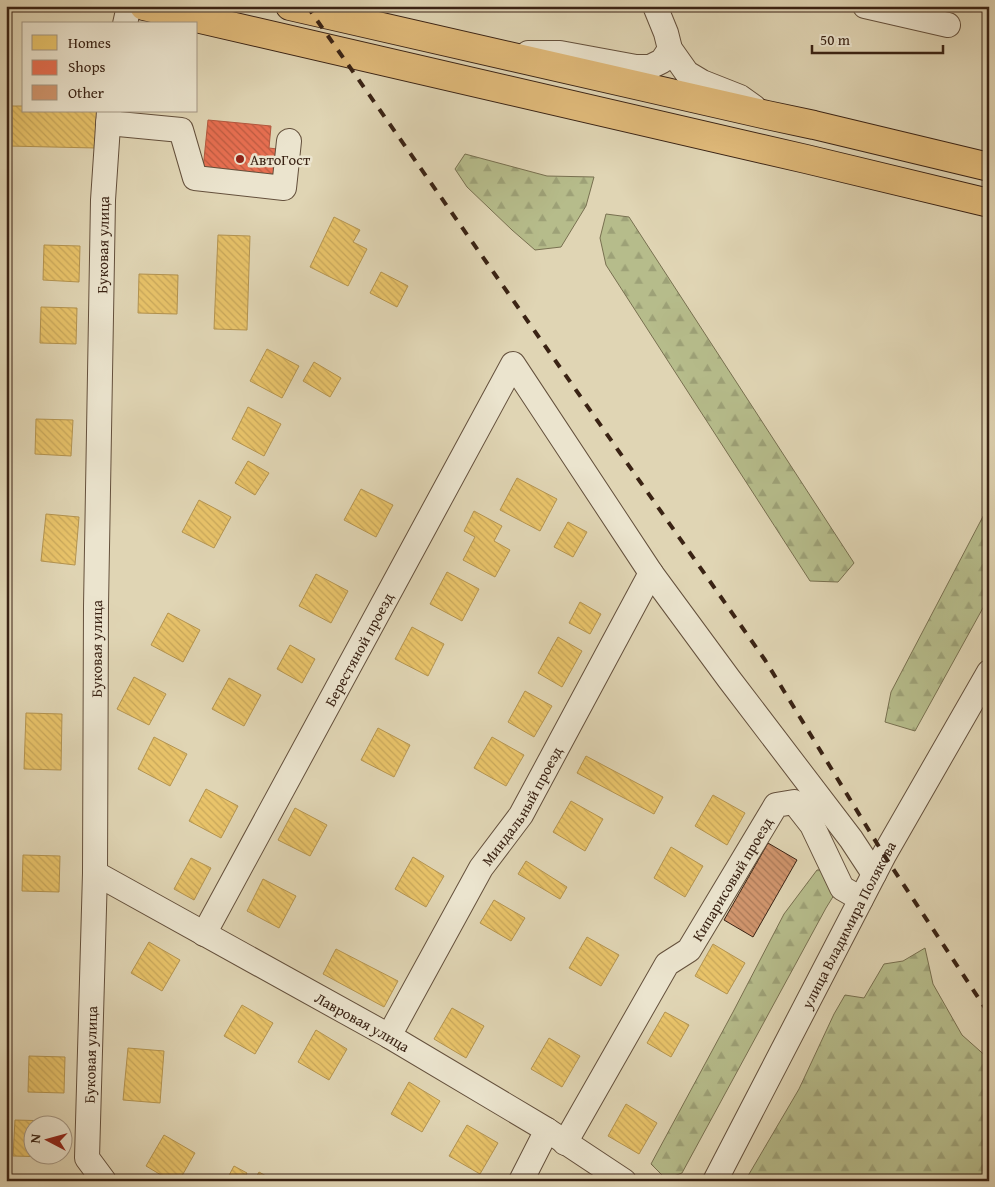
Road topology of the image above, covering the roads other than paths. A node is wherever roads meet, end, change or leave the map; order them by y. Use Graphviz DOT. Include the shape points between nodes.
graph roads {
  1 [pos="129,6"];
  2 [pos="144,6"];
  3 [pos="290,6"];
  4 [pos="655,6"];
  5 [pos="865,6"];
  6 [pos="125,22"];
  7 [pos="948,25"];
  8 [pos="670,49"];
  9 [pos="494,53"];
  10 [pos="767,115"];
  11 [pos="109,117"];
  12 [pos="288,141"];
  13 [pos="989,167"];
  14 [pos="989,203"];
  15 [pos="650,573"];
  16 [pos="989,672"];
  17 [pos="94,873"];
  18 [pos="874,874"];
  19 [pos="861,899"];
  20 [pos="204,934"];
  21 [pos="389,1036"];
  22 [pos="556,1136"];
  23 [pos="104,1181"];
  24 [pos="520,1181"];
  25 [pos="624,1181"];
  26 [pos="715,1181"];
  1 -- 6 [label="street"];
  2 -- 14 [label="highway"];
  3 -- 9 [label="highway"];
  4 -- 8 [label="street"];
  5 -- 7 [label="street"];
  8 -- 9 [label="street" via="662,61 650,67 560,54"];
  8 -- 10 [label="street" via="687,73 740,97"];
  9 -- 10 [label="highway"];
  10 -- 13 [label="highway"];
  11 -- 12 [label="street" via="181,130 195,178 284,188"];
  11 -- 17 [label="street, Буковая улица" via="103,200"];
  15 -- 18 [label="street"];
  15 -- 20 [label="street, Берестяной проезд" via="513,364"];
  15 -- 21 [label="street, Миндальный проезд" via="521,815 481,868"];
  16 -- 18 [label="street, улица Владимира Полякова"];
  17 -- 20 [label="street, Лавровая улица"];
  17 -- 23 [label="street, Буковая улица" via="87,1158"];
  18 -- 19 [label="street, улица Владимира Полякова"];
  19 -- 22 [label="street, Кипарисовый проезд" via="842,888 812,825 794,802 776,805 689,950 667,964"];
  19 -- 26 [label="street, улица Владимира Полякова"];
  20 -- 21 [label="street, Лавровая улица"];
  21 -- 22 [label="street, Лавровая улица"];
  22 -- 24 [label="street"];
  22 -- 25 [label="street, Лавровая улица"];
}
